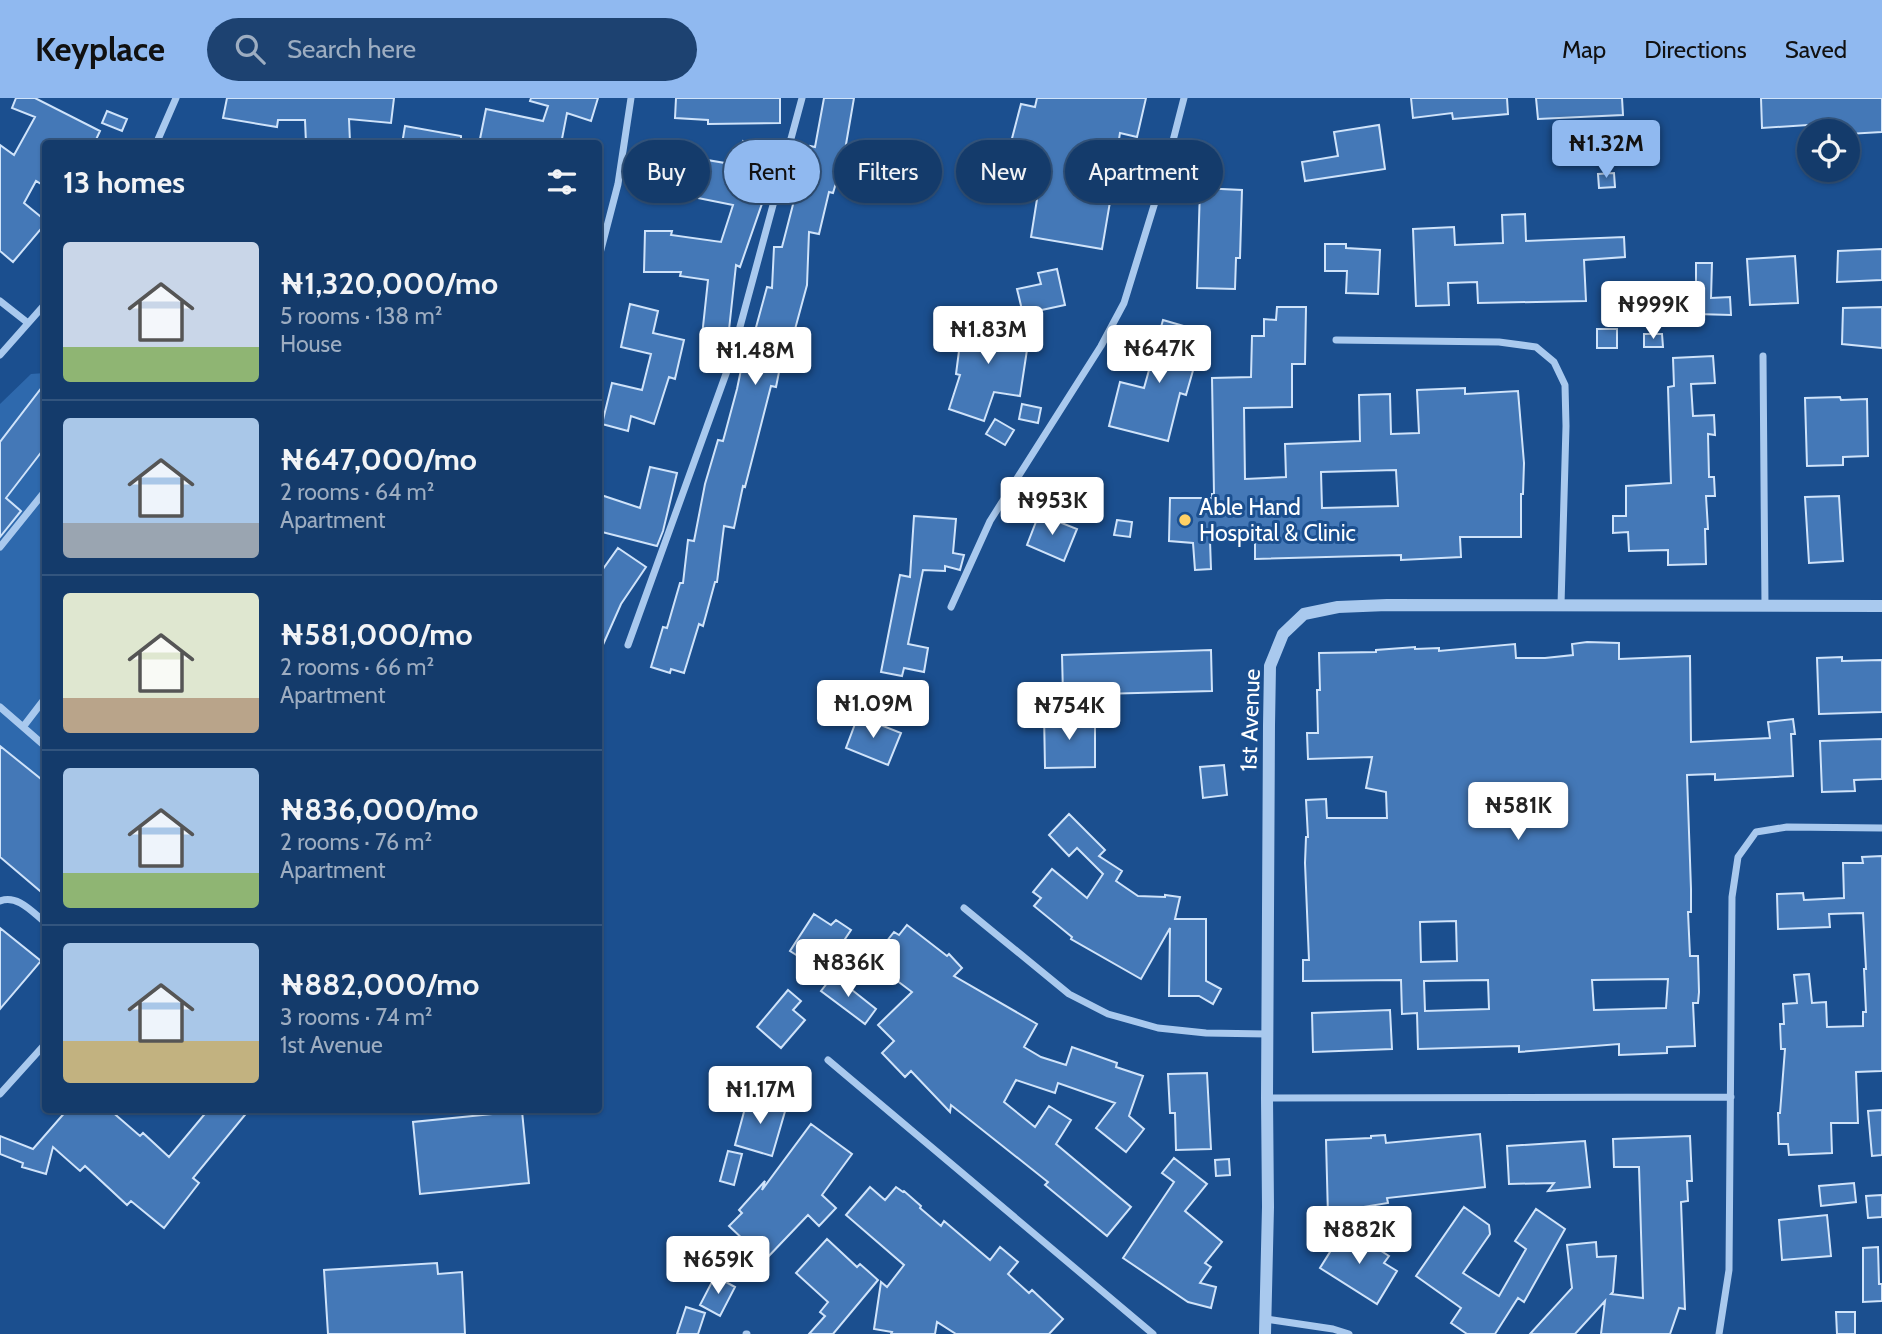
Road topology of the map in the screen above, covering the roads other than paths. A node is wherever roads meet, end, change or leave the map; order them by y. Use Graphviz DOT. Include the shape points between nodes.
graph roads {
  1 [pos="176,98"];
  2 [pos="632,98"];
  3 [pos="802,98"];
  4 [pos="1184,98"];
  5 [pos="158,140"];
  6 [pos="602,246"];
  7 [pos="0,301"];
  8 [pos="42,310"];
  9 [pos="28,323"];
  10 [pos="1336,340"];
  11 [pos="0,355"];
  12 [pos="1763,356"];
  13 [pos="42,496"];
  14 [pos="0,547"];
  15 [pos="1561,605"];
  16 [pos="1765,606"];
  17 [pos="1882,606"];
  18 [pos="951,607"];
  19 [pos="628,645"];
  20 [pos="42,701"];
  21 [pos="0,707"];
  22 [pos="23,727"];
  23 [pos="42,744"];
  24 [pos="1882,828"];
  25 [pos="0,901"];
  26 [pos="964,908"];
  27 [pos="42,920"];
  28 [pos="1267,1034"];
  29 [pos="42,1047"];
  30 [pos="828,1060"];
  31 [pos="0,1094"];
  32 [pos="1731,1097"];
  33 [pos="1267,1098"];
  34 [pos="1266,1319"];
  35 [pos="1153,1334"];
  36 [pos="1265,1334"];
  37 [pos="1349,1334"];
  38 [pos="1719,1334"];
  1 -- 5 [label="street"];
  2 -- 6 [label="street"];
  3 -- 19 [label="street" via="731,360"];
  4 -- 18 [label="street" via="1124,303 990,521"];
  7 -- 9 [label="street"];
  8 -- 9 [label="street"];
  9 -- 11 [label="street"];
  10 -- 15 [label="street" via="1499,342 1536,347 1554,362 1565,385"];
  12 -- 16 [label="street"];
  13 -- 14 [label="street"];
  15 -- 16 [label="street, 1st Avenue"];
  15 -- 28 [label="street, 1st Avenue" via="1338,607 1304,614 1283,634 1270,666"];
  16 -- 17 [label="street, 1st Avenue"];
  20 -- 22 [label="street"];
  21 -- 22 [label="street"];
  22 -- 23 [label="street"];
  24 -- 32 [label="street" via="1787,827 1756,832 1738,857 1732,897"];
  25 -- 27 [label="street" via="17,901"];
  26 -- 28 [label="street" via="1069,994 1108,1014 1158,1028"];
  28 -- 33 [label="street, 1st Avenue"];
  29 -- 31 [label="street"];
  30 -- 35 [label="street"];
  32 -- 33 [label="street"];
  32 -- 38 [label="street" via="1729,1270"];
  33 -- 34 [label="street, 1st Avenue"];
  34 -- 36 [label="street, 1st Avenue"];
  34 -- 37 [label="street"];
}
